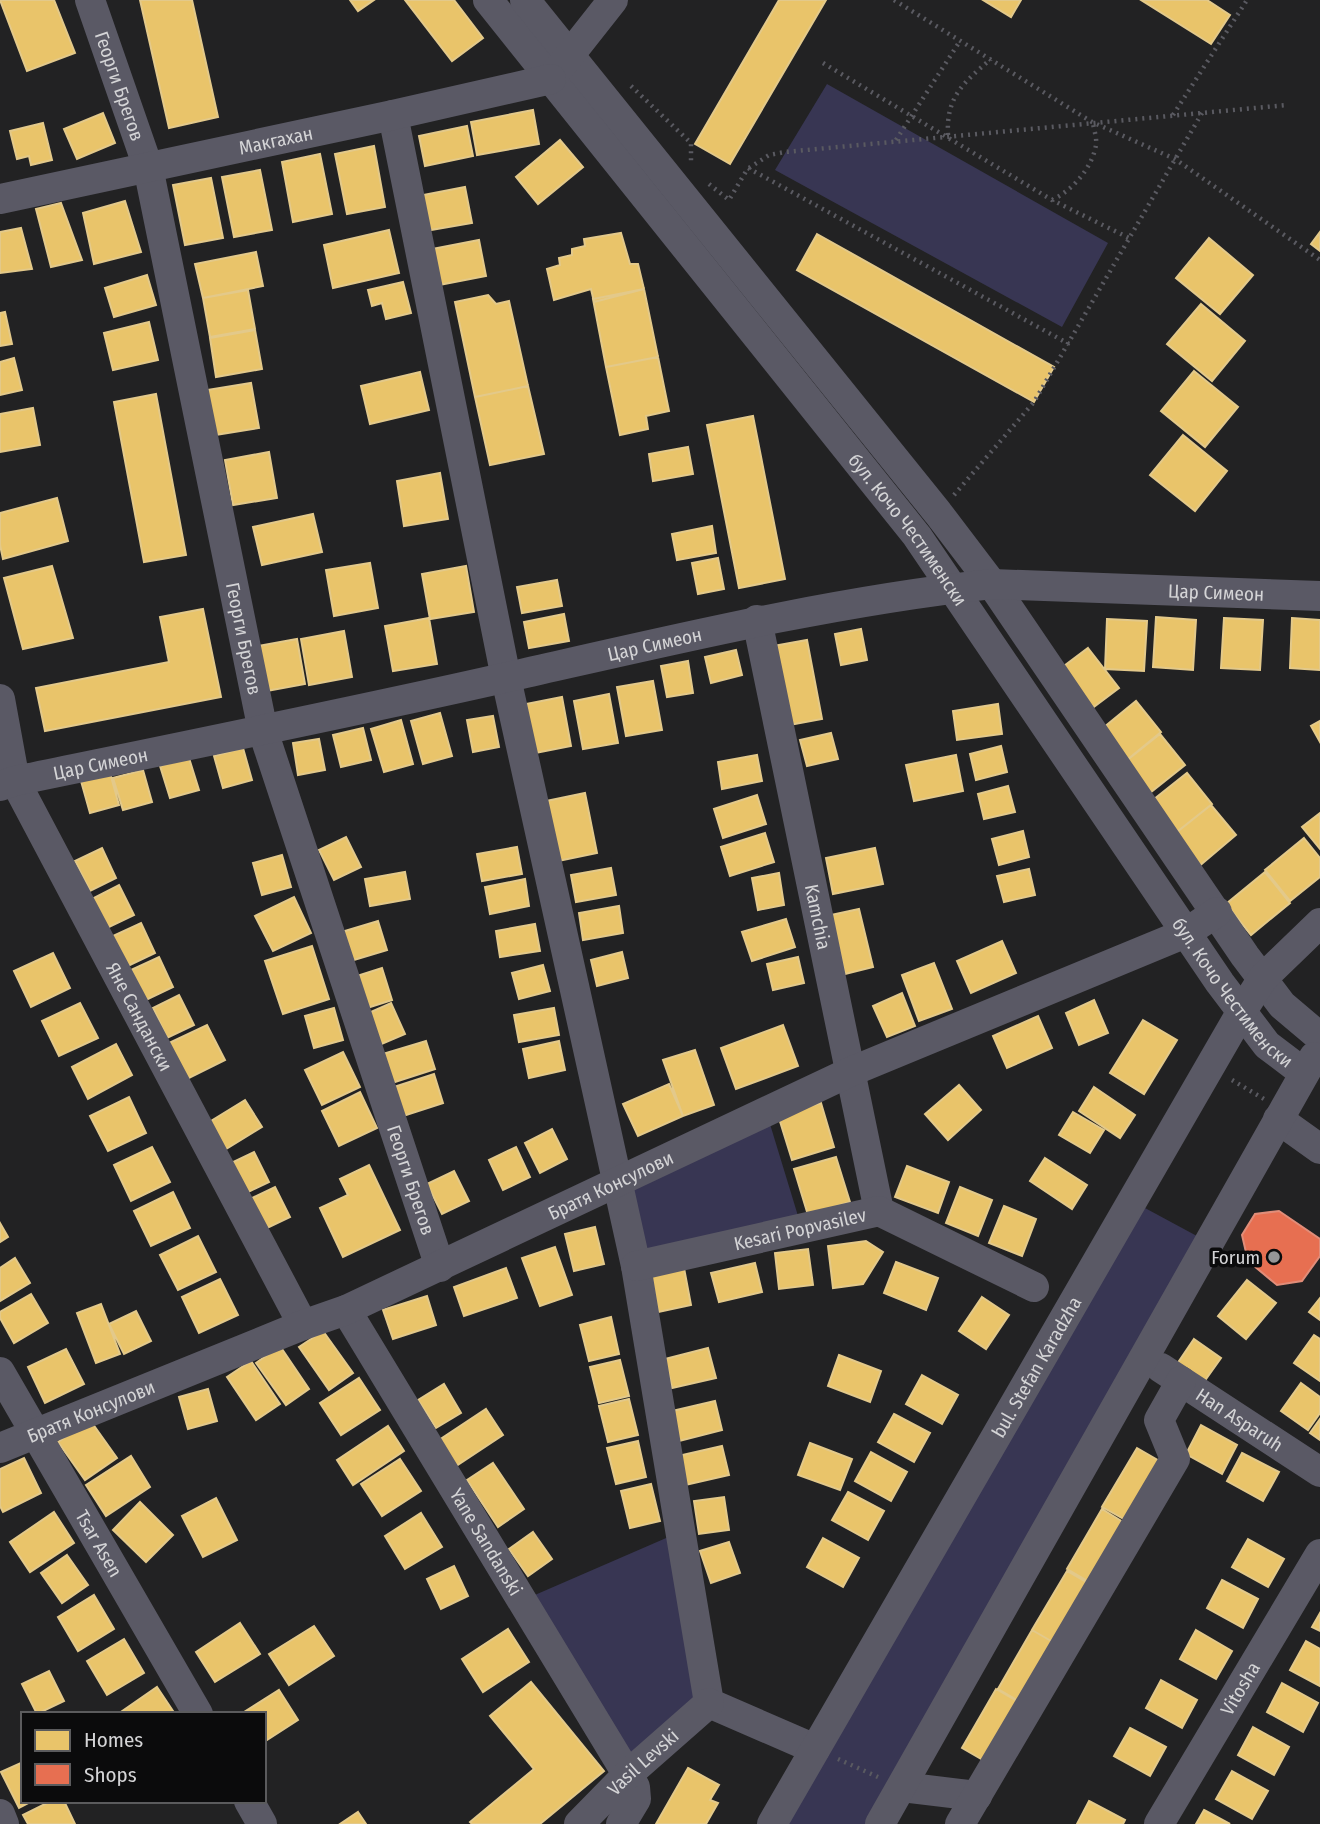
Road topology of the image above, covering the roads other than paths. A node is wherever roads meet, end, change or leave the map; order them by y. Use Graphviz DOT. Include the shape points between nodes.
graph roads {
  1 [pos="90,0"];
  2 [pos="488,0"];
  3 [pos="525,0"];
  4 [pos="613,0"];
  5 [pos="560,68"];
  6 [pos="393,115"];
  7 [pos="148,167"];
  8 [pos="0,199"];
  9 [pos="992,584"];
  10 [pos="954,588"];
  11 [pos="1320,596"];
  12 [pos="757,620"];
  13 [pos="506,678"];
  14 [pos="0,699"];
  15 [pos="263,730"];
  16 [pos="7,784"];
  17 [pos="1217,912"];
  18 [pos="1320,923"];
  19 [pos="1186,933"];
  20 [pos="1263,978"];
  21 [pos="1242,1011"];
  22 [pos="1320,1037"];
  23 [pos="1312,1061"];
  24 [pos="850,1072"];
  25 [pos="1280,1114"];
  26 [pos="1320,1149"];
  27 [pos="616,1181"];
  28 [pos="879,1211"];
  29 [pos="636,1266"];
  30 [pos="440,1267"];
  31 [pos="1034,1287"];
  32 [pos="346,1310"];
  33 [pos="303,1325"];
  34 [pos="0,1371"];
  35 [pos="37,1433"];
  36 [pos="0,1448"];
  37 [pos="1320,1472"];
  38 [pos="1320,1554"];
  39 [pos="709,1703"];
  40 [pos="197,1712"];
  41 [pos="815,1749"];
  42 [pos="626,1776"];
  43 [pos="902,1787"];
  44 [pos="977,1796"];
  45 [pos="250,1803"];
  46 [pos="0,1814"];
  47 [pos="4,1824"];
  48 [pos="262,1824"];
  49 [pos="579,1824"];
  50 [pos="621,1824"];
  51 [pos="772,1824"];
  52 [pos="880,1824"];
  53 [pos="960,1824"];
  54 [pos="1159,1824"];
  1 -- 7 [label="street, Георги Брегов"];
  2 -- 5 [label="street, бул. Кочо Честименски"];
  3 -- 5 [label="street, бул. Кочо Честименски"];
  4 -- 5 [label="street"];
  5 -- 6 [label="street, Макгахан"];
  5 -- 9 [label="street, бул. Кочо Честименски" via="938,513"];
  5 -- 10 [label="street, бул. Кочо Честименски"];
  6 -- 7 [label="street, Макгахан"];
  6 -- 13 [label="street"];
  7 -- 8 [label="street, Макгахан"];
  7 -- 15 [label="street, Георги Брегов"];
  9 -- 10 [label="street, Цар Симеон"];
  9 -- 11 [label="street, Цар Симеон"];
  9 -- 17 [label="street, бул. Кочо Честименски"];
  10 -- 12 [label="street, Цар Симеон"];
  10 -- 19 [label="street, бул. Кочо Честименски"];
  12 -- 13 [label="street, Цар Симеон"];
  12 -- 24 [label="street, Kamchia"];
  13 -- 15 [label="street, Цар Симеон"];
  13 -- 27 [label="street"];
  14 -- 16 [label="street, Яне Сандански"];
  15 -- 16 [label="street, Цар Симеон"];
  15 -- 30 [label="street, Георги Брегов"];
  16 -- 33 [label="street, Яне Сандански"];
  17 -- 19 [label="street, Братя Консулови"];
  17 -- 20 [label="street, бул. Кочо Честименски"];
  18 -- 20 [label="street, bul. Stefan Karadzha"];
  19 -- 21 [label="street, бул. Кочо Честименски"];
  19 -- 24 [label="street, Братя Консулови"];
  20 -- 21 [label="street, bul. Stefan Karadzha"];
  20 -- 22 [label="street, бул. Кочо Честименски" via="1282,1005"];
  21 -- 23 [label="street, бул. Кочо Честименски" via="1268,1045"];
  21 -- 41 [label="street, bul. Stefan Karadzha"];
  23 -- 25 [label="street"];
  24 -- 27 [label="street, Братя Консулови"];
  24 -- 28 [label="street, Kamchia"];
  25 -- 26 [label="street"];
  25 -- 43 [label="street"];
  27 -- 29 [label="street"];
  27 -- 30 [label="street, Братя Консулови"];
  28 -- 29 [label="street, Kesari Popvasilev"];
  28 -- 31 [label="street, Kesari Popvasilev"];
  29 -- 39 [label="street"];
  30 -- 32 [label="street, Братя Консулови"];
  32 -- 33 [label="street, Братя Консулови"];
  32 -- 42 [label="street, Yane Sandanski"];
  33 -- 35 [label="street, Братя Консулови"];
  34 -- 35 [label="street, Tsar Asen"];
  35 -- 36 [label="street, Братя Консулови"];
  35 -- 40 [label="street, Tsar Asen"];
  37 -- 44 [label="street, Han Asparuh" via="1171,1375 1159,1420 1175,1460"];
  38 -- 54 [label="street, Vitosha"];
  39 -- 41 [label="street"];
  39 -- 42 [label="street, Vasil Levski"];
  41 -- 51 [label="street, bul. Stefan Karadzha"];
  42 -- 49 [label="street, Vasil Levski"];
  42 -- 50 [label="street" via="637,1793"];
  43 -- 44 [label="street"];
  43 -- 52 [label="street"];
  44 -- 53 [label="street"];
  45 -- 48 [label="street"];
  46 -- 47 [label="street"];
}
